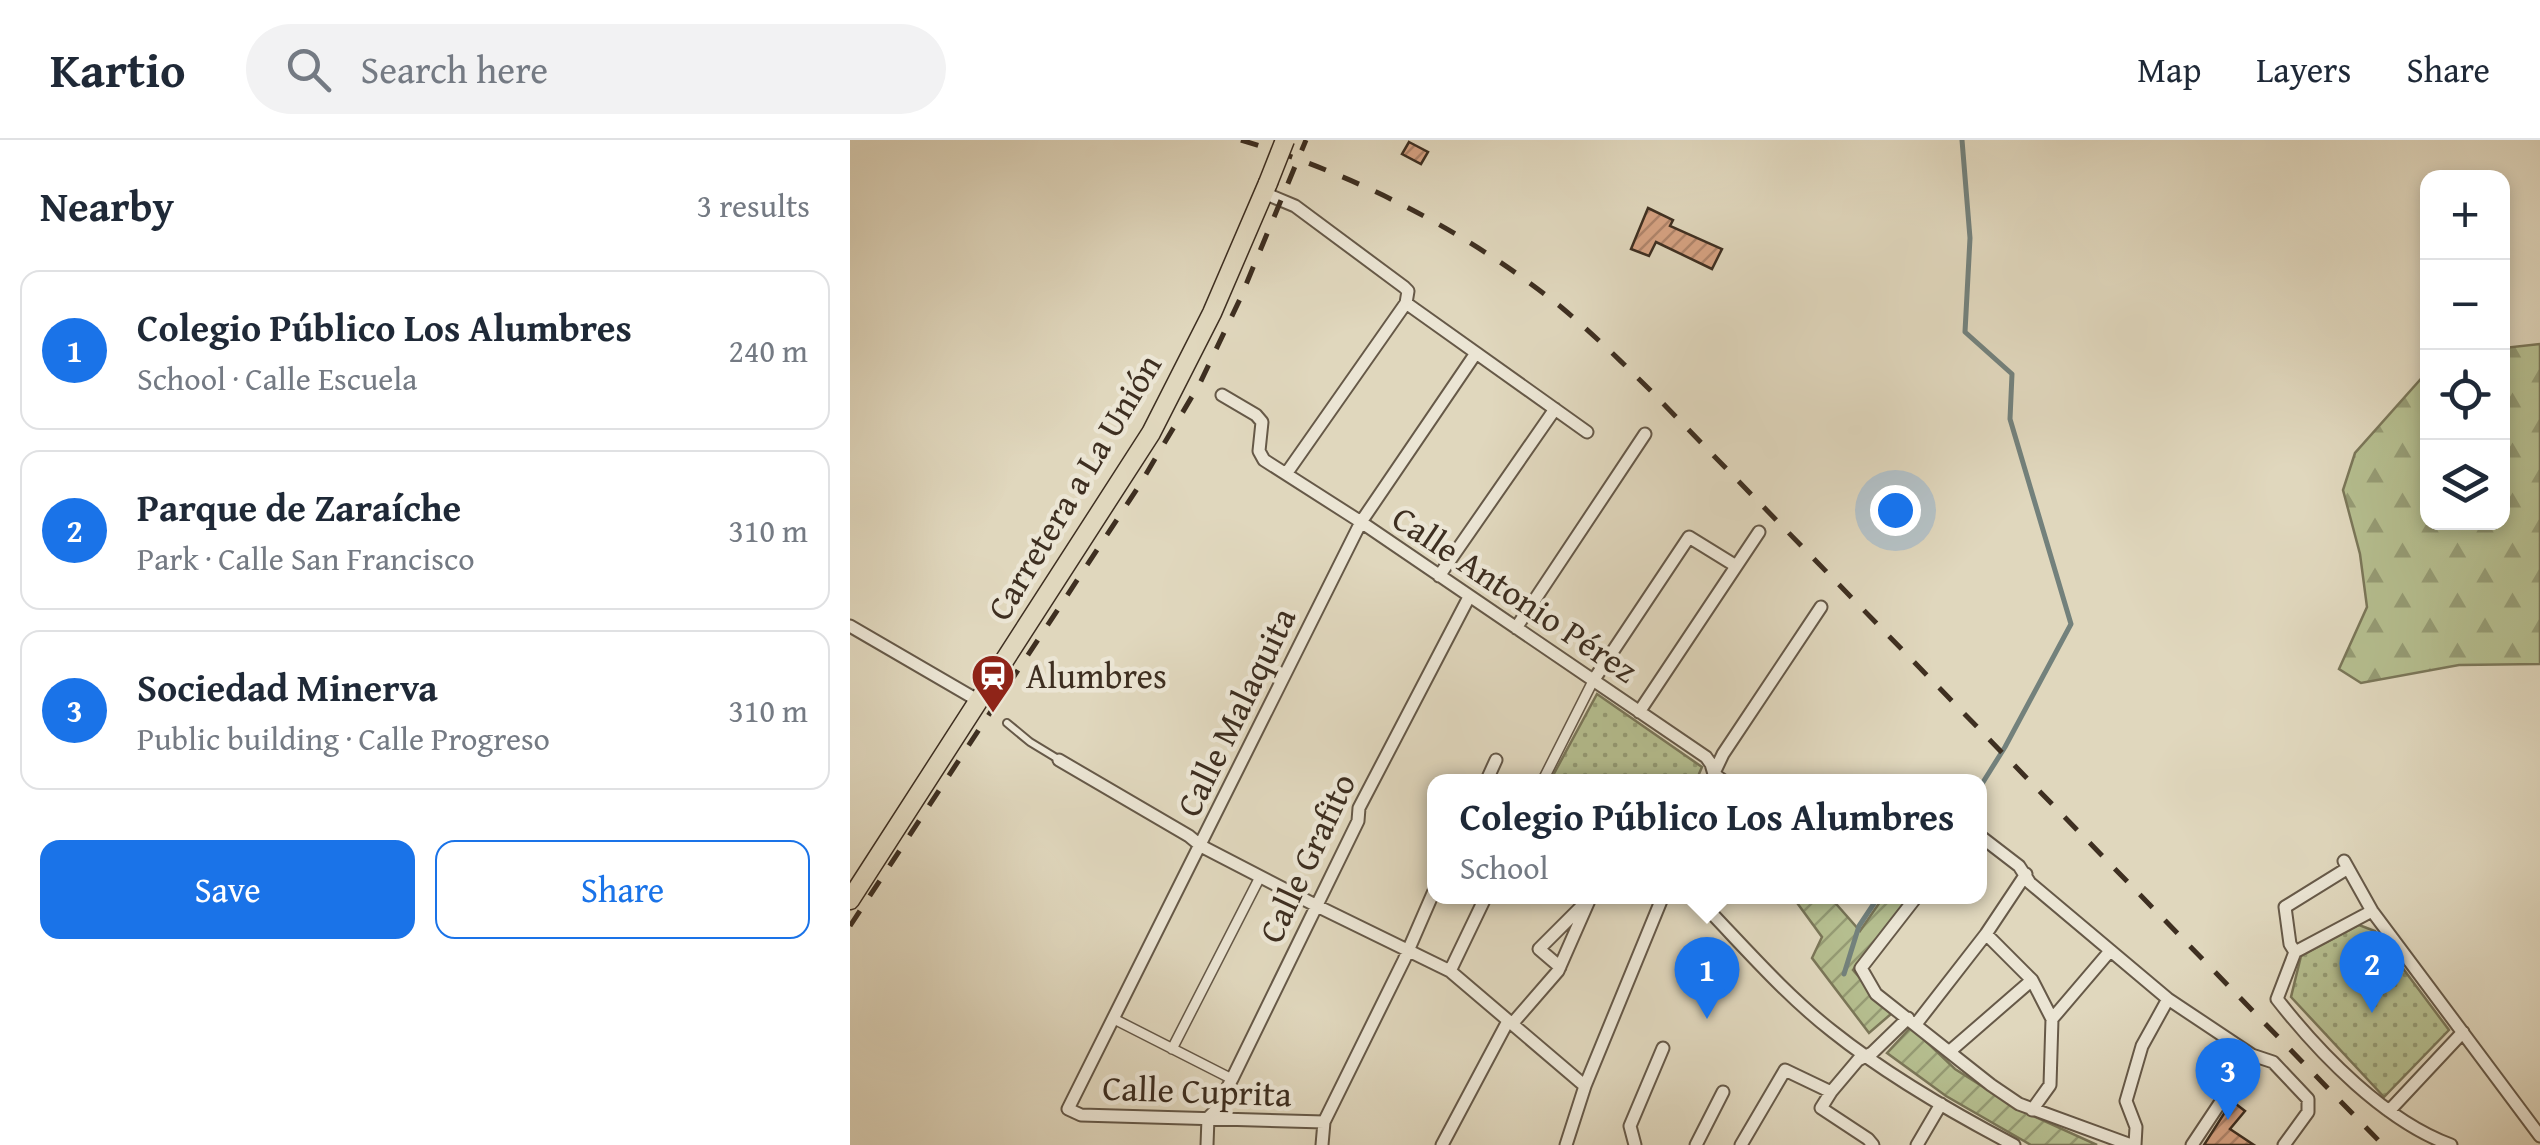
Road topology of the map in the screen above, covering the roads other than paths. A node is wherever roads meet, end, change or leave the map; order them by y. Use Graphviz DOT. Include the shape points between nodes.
graph roads {
  1 [pos="1286,140"];
  2 [pos="1266,188"];
  3 [pos="1406,303"];
  4 [pos="1476,352"];
  5 [pos="1222,395"];
  6 [pos="1555,409"];
  7 [pos="1587,432"];
  8 [pos="1646,434"];
  9 [pos="1286,474"];
  10 [pos="1361,522"];
  11 [pos="1759,532"];
  12 [pos="1736,566"];
  13 [pos="1439,576"];
  14 [pos="1469,597"];
  15 [pos="1822,607"];
  16 [pos="850,626"];
  17 [pos="1516,628"];
  18 [pos="1594,680"];
  19 [pos="980,701"];
  20 [pos="1639,712"];
  21 [pos="1007,723"];
  22 [pos="1060,760"];
  23 [pos="1496,760"];
  24 [pos="1490,774"];
  25 [pos="1546,774"];
  26 [pos="1712,774"];
  27 [pos="1714,774"];
  28 [pos="1987,841"];
  29 [pos="1201,846"];
  30 [pos="2026,874"];
  31 [pos="1260,877"];
  32 [pos="850,900"];
  33 [pos="1429,904"];
  34 [pos="1482,904"];
  35 [pos="1584,904"];
  36 [pos="1587,904"];
  37 [pos="1660,904"];
  38 [pos="1703,904"];
  39 [pos="1910,904"];
  40 [pos="1317,906"];
  41 [pos="2372,911"];
  42 [pos="1986,934"];
  43 [pos="1408,950"];
  44 [pos="2110,951"];
  45 [pos="2295,952"];
  46 [pos="1560,967"];
  47 [pos="1450,970"];
  48 [pos="2032,980"];
  49 [pos="2168,999"];
  50 [pos="1114,1019"];
  51 [pos="2052,1019"];
  52 [pos="1912,1021"];
  53 [pos="1510,1022"];
  54 [pos="2463,1032"];
  55 [pos="1663,1048"];
  56 [pos="1172,1049"];
  57 [pos="1950,1052"];
  58 [pos="1865,1056"];
  59 [pos="2252,1056"];
  60 [pos="1232,1079"];
  61 [pos="1586,1086"];
  62 [pos="1723,1092"];
  63 [pos="1831,1092"];
  64 [pos="1941,1104"];
  65 [pos="1068,1109"];
  66 [pos="2032,1110"];
  67 [pos="2389,1112"];
  68 [pos="2540,1113"];
  69 [pos="1208,1118"];
  70 [pos="1324,1122"];
  71 [pos="2531,1124"];
  72 [pos="2540,1136"];
  73 [pos="1207,1145"];
  74 [pos="1322,1145"];
  75 [pos="1442,1145"];
  76 [pos="1566,1145"];
  77 [pos="1634,1145"];
  78 [pos="1696,1145"];
  79 [pos="1741,1145"];
  80 [pos="1873,1145"];
  81 [pos="1917,1145"];
  82 [pos="2014,1145"];
  83 [pos="2133,1145"];
  84 [pos="2192,1145"];
  85 [pos="2284,1145"];
  86 [pos="2451,1145"];
  1 -- 2 [label="main road, Carretera a La Unión, bridge"];
  2 -- 3 [label="street" via="1404,287"];
  2 -- 19 [label="main road, Carretera a La Unión" via="1151,434"];
  3 -- 4 [label="street"];
  3 -- 9 [label="street"];
  4 -- 6 [label="street"];
  4 -- 10 [label="street, Calle Malaquita"];
  5 -- 9 [label="street, Calle Antonio Pérez" via="1256,414 1262,422 1259,451"];
  6 -- 7 [label="street"];
  6 -- 13 [label="street"];
  8 -- 17 [label="street"];
  9 -- 10 [label="street, Calle Antonio Pérez"];
  10 -- 13 [label="street, Calle Antonio Pérez"];
  10 -- 29 [label="street, Calle Malaquita"];
  11 -- 12 [label="street"];
  12 -- 18 [label="street" via="1690,537"];
  12 -- 20 [label="street"];
  13 -- 14 [label="street, Calle Antonio Pérez"];
  14 -- 17 [label="street, Calle Antonio Pérez"];
  14 -- 40 [label="street, Calle Grafito" via="1359,808"];
  15 -- 27 [label="street"];
  16 -- 19 [label="street"];
  17 -- 18 [label="street, Calle Antonio Pérez"];
  18 -- 20 [label="street, Calle Antonio Pérez"];
  18 -- 25 [label="street"];
  19 -- 32 [label="main road, Carretera a La Unión"];
  20 -- 26 [label="street, Calle Antonio Pérez" via="1706,757"];
  21 -- 22 [label="lane"];
  22 -- 29 [label="street"];
  23 -- 24 [label="street"];
  28 -- 30 [label="street"];
  29 -- 31 [label="street"];
  29 -- 50 [label="street, Calle Malaquita"];
  30 -- 42 [label="street"];
  30 -- 44 [label="street"];
  31 -- 40 [label="street"];
  31 -- 56 [label="street"];
  33 -- 43 [label="street"];
  34 -- 47 [label="street"];
  35 -- 46 [label="street" via="1539,949"];
  36 -- 46 [label="street"];
  37 -- 61 [label="street"];
  38 -- 58 [label="street" via="1800,1004"];
  39 -- 52 [label="street" via="1861,968 1876,994"];
  40 -- 43 [label="street"];
  40 -- 60 [label="street, Calle Grafito"];
  41 -- 45 [label="street"];
  41 -- 45 [label="street" via="2346,864 2285,907"];
  41 -- 54 [label="street"];
  42 -- 48 [label="street"];
  42 -- 52 [label="street"];
  43 -- 47 [label="street"];
  43 -- 70 [label="street"];
  44 -- 49 [label="street"];
  44 -- 51 [label="street"];
  45 -- 67 [label="street" via="2277,1000"];
  46 -- 53 [label="street"];
  47 -- 53 [label="street"];
  48 -- 51 [label="street"];
  48 -- 57 [label="street"];
  49 -- 59 [label="street"];
  49 -- 83 [label="street" via="2132,1072 2126,1101 2136,1127"];
  50 -- 56 [label="street"];
  50 -- 65 [label="street, Calle Malaquita"];
  51 -- 66 [label="street" via="2050,1085"];
  52 -- 57 [label="street"];
  52 -- 58 [label="street"];
  53 -- 61 [label="street"];
  53 -- 75 [label="street"];
  54 -- 67 [label="street"];
  54 -- 71 [label="street"];
  55 -- 77 [label="street" via="1630,1126"];
  56 -- 60 [label="street"];
  57 -- 66 [label="street"];
  58 -- 63 [label="street"];
  58 -- 64 [label="street"];
  59 -- 84 [label="street"];
  59 -- 85 [label="street" via="2273,1062 2308,1100 2308,1112"];
  60 -- 69 [label="street, Calle Grafito"];
  61 -- 76 [label="street"];
  62 -- 78 [label="street"];
  63 -- 79 [label="street" via="1786,1070"];
  63 -- 80 [label="street" via="1821,1108"];
  64 -- 81 [label="street"];
  64 -- 82 [label="street"];
  65 -- 69 [label="street, Calle Cuprita"];
  66 -- 83 [label="street"];
  67 -- 86 [label="street"];
  68 -- 71 [label="street"];
  69 -- 70 [label="street, Calle Cuprita"];
  69 -- 73 [label="street, Calle Grafito"];
  70 -- 74 [label="street"];
  71 -- 72 [label="street"];
}
